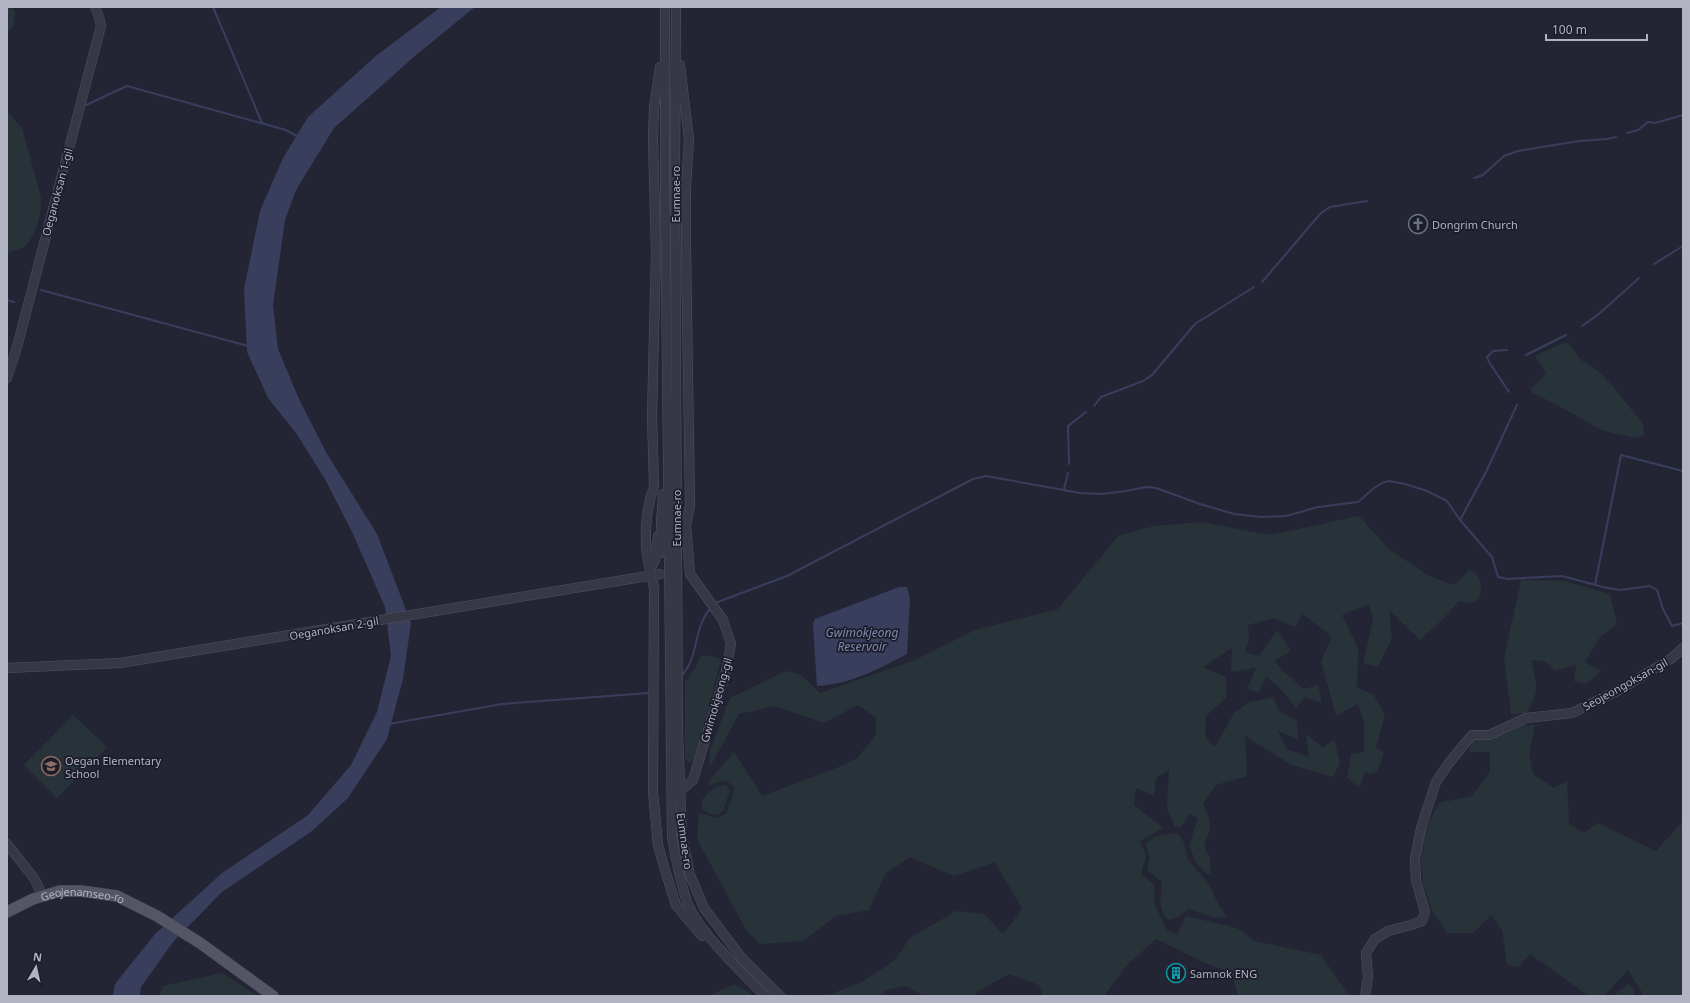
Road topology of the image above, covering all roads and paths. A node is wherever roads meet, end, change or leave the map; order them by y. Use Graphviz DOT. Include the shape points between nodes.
graph roads {
  1 [pos="95,7"];
  2 [pos="665,7"];
  3 [pos="677,7"];
  4 [pos="665,23"];
  5 [pos="7,378"];
  6 [pos="668,482"];
  7 [pos="661,523"];
  8 [pos="658,574"];
  9 [pos="1683,648"];
  10 [pos="7,668"];
  11 [pos="675,787"];
  12 [pos="7,844"];
  13 [pos="43,896"];
  14 [pos="7,912"];
  15 [pos="742,972"];
  16 [pos="273,996"];
  17 [pos="765,996"];
  18 [pos="780,996"];
  19 [pos="1366,996"];
  1 -- 5 [label="street, Oeganoksan 1-gil" via="101,26"];
  2 -- 4 [label="street, Eumnae-ro"];
  3 -- 11 [label="street, Eumnae-ro" via="678,725"];
  3 -- 11 [label="street, Gwimokjeong-gil" via="680,68 689,139 686,247 690,506 686,525 686,574 722,620 731,644 693,780 689,785"];
  4 -- 6 [label="street, Eumnae-ro"];
  4 -- 8 [label="street" via="660,32 660,63 654,108 654,486 650,496 647,526 648,554"];
  6 -- 7 [label="street" via="663,492"];
  6 -- 8 [label="street, Eumnae-ro"];
  7 -- 8 [label="street" via="663,555"];
  7 -- 8 [label="street" via="655,560"];
  8 -- 10 [label="street, Oeganoksan 2-gil" via="120,663"];
  8 -- 11 [label="street, Eumnae-ro"];
  8 -- 15 [label="street" via="654,589 653,792 658,845 676,905 709,945"];
  9 -- 19 [label="street, Seojeongoksan-gil" via="1672,658 1621,689 1572,713 1526,718 1489,735 1472,735 1436,782 1421,828 1415,859 1416,880 1425,912 1422,921 1388,931 1375,939 1366,953"];
  11 -- 15 [label="street, Eumnae-ro" via="672,837 688,903 712,941"];
  11 -- 18 [label="street, Eumnae-ro" via="690,875 704,908 741,956"];
  12 -- 13 [label="street" via="34,878"];
  13 -- 14 [label="main road, Geojenamseo-ro"];
  13 -- 16 [label="main road, Geojenamseo-ro" via="60,890 117,896 157,916"];
  15 -- 17 [label="street, Eumnae-ro"];
}
